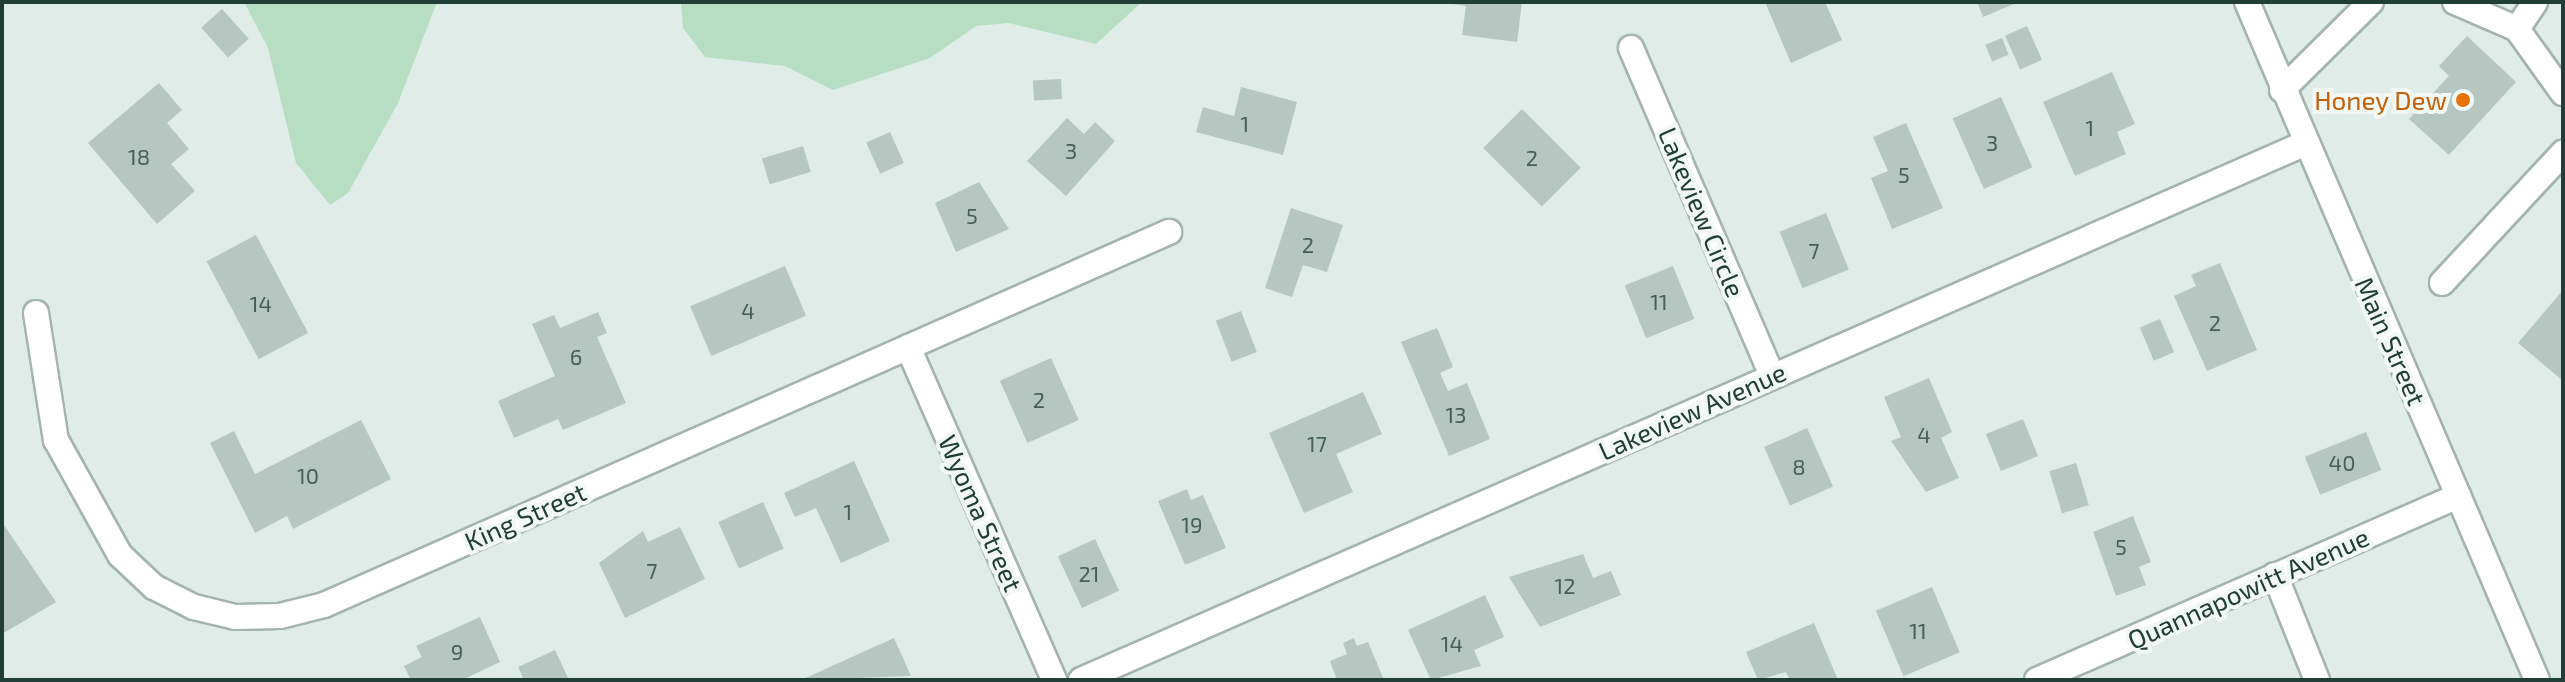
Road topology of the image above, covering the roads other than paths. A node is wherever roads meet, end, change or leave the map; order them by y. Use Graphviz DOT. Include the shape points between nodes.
graph roads {
  1 [pos="2247,2"];
  2 [pos="2371,2"];
  3 [pos="2455,2"];
  4 [pos="2535,2"];
  5 [pos="2517,29"];
  6 [pos="1631,48"];
  7 [pos="2282,90"];
  8 [pos="2563,93"];
  9 [pos="2304,144"];
  10 [pos="2563,153"];
  11 [pos="1169,232"];
  12 [pos="2442,283"];
  13 [pos="36,313"];
  14 [pos="908,347"];
  15 [pos="1772,376"];
  16 [pos="2459,496"];
  17 [pos="2275,575"];
  18 [pos="1054,680"];
  19 [pos="1081,680"];
  20 [pos="2037,680"];
  21 [pos="2317,680"];
  22 [pos="2537,680"];
  1 -- 7 [label="street, Main Street"];
  2 -- 7 [label="street"];
  3 -- 5 [label="street"];
  4 -- 5 [label="street"];
  5 -- 8 [label="street"];
  6 -- 15 [label="street, Lakeview Circle"];
  7 -- 9 [label="street, Main Street"];
  9 -- 15 [label="street, Lakeview Avenue"];
  9 -- 16 [label="street, Main Street"];
  10 -- 12 [label="street"];
  11 -- 14 [label="street, King Street"];
  13 -- 14 [label="street, King Street" via="56,440 103,531 154,587 235,617 324,605"];
  14 -- 18 [label="street, Wyoma Street"];
  15 -- 19 [label="street, Lakeview Avenue"];
  16 -- 17 [label="street, Quannapowitt Avenue"];
  16 -- 22 [label="street, Main Street"];
  17 -- 20 [label="street, Quannapowitt Avenue"];
  17 -- 21 [label="street"];
}
